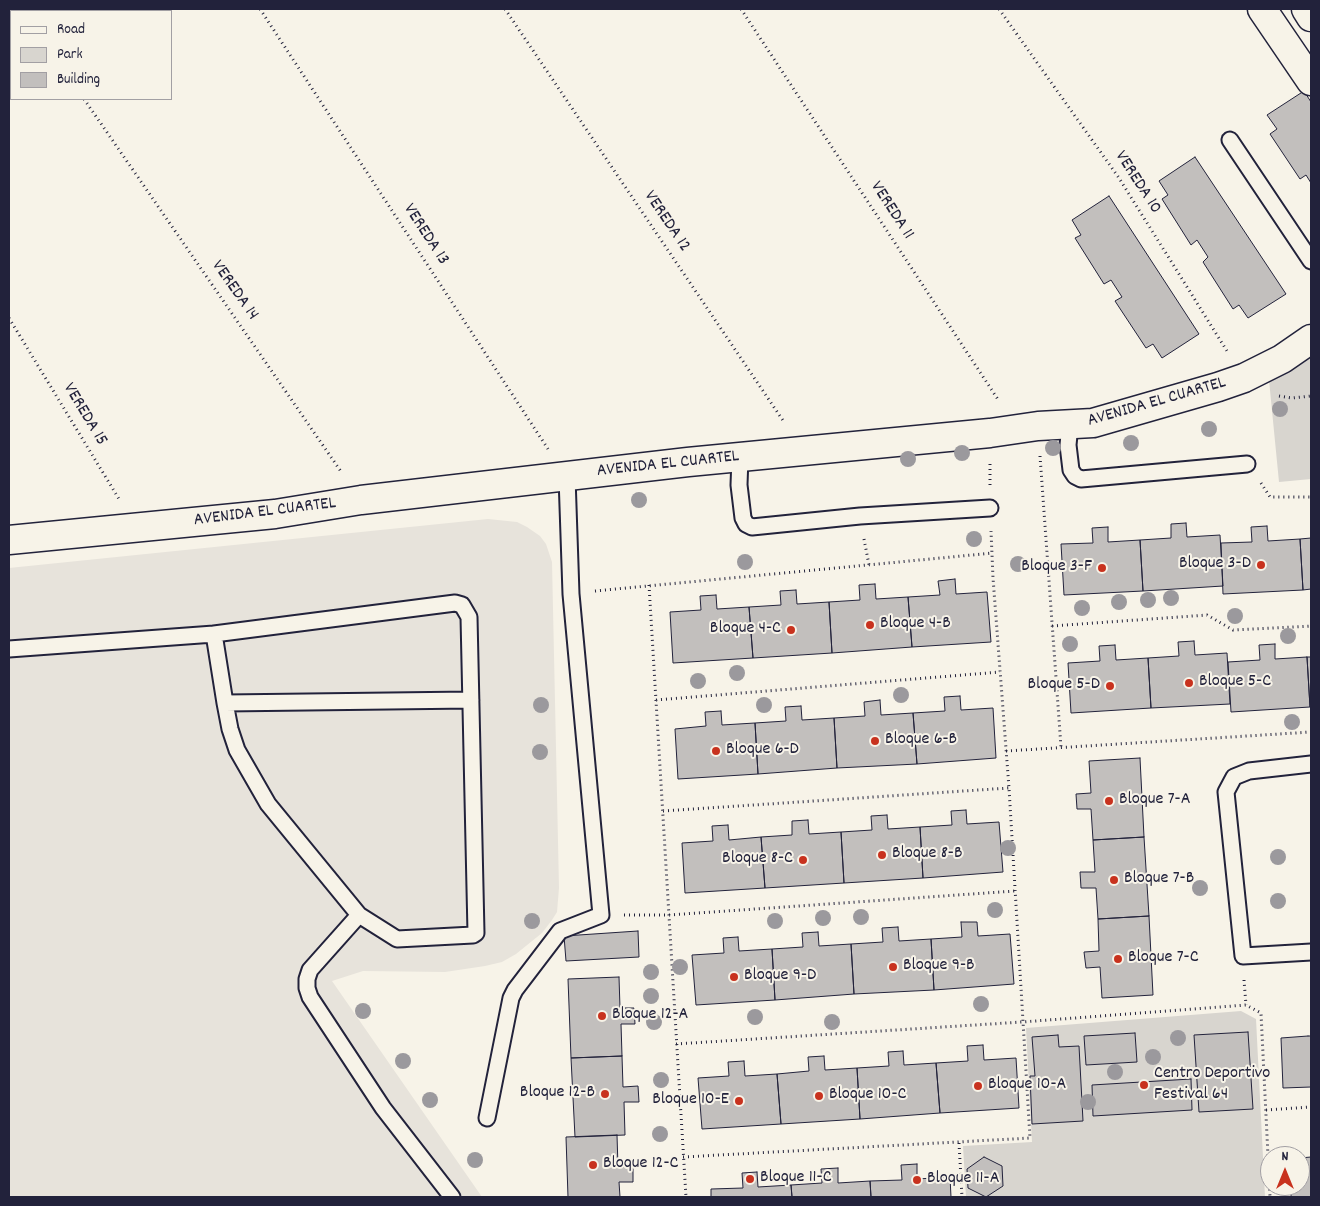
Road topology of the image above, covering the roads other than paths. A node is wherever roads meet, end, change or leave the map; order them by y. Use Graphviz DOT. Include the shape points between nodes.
graph roads {
  1 [pos="1262,9"];
  2 [pos="1306,9"];
  3 [pos="1311,17"];
  4 [pos="1311,81"];
  5 [pos="1230,140"];
  6 [pos="1311,261"];
  7 [pos="1311,339"];
  8 [pos="1070,425"];
  9 [pos="740,457"];
  10 [pos="1247,464"];
  11 [pos="567,476"];
  12 [pos="990,508"];
  13 [pos="9,540"];
  14 [pos="214,634"];
  15 [pos="9,650"];
  16 [pos="471,700"];
  17 [pos="225,703"];
  18 [pos="1311,764"];
  19 [pos="359,915"];
  20 [pos="1311,952"];
  21 [pos="487,1118"];
  22 [pos="452,1197"];
  1 -- 4 [label="main road"];
  2 -- 3 [label="main road"];
  5 -- 6 [label="lane"];
  7 -- 8 [label="main road, AVENIDA EL CUARTEL" via="1282,359 1244,378 1093,423"];
  8 -- 9 [label="main road, AVENIDA EL CUARTEL"];
  8 -- 10 [label="lane" via="1071,470 1081,479"];
  9 -- 11 [label="main road, AVENIDA EL CUARTEL"];
  9 -- 12 [label="lane" via="743,518 752,528 860,516"];
  11 -- 13 [label="main road, AVENIDA EL CUARTEL" via="361,500 275,514"];
  11 -- 21 [label="lane" via="571,594 601,915 560,931 515,990"];
  14 -- 15 [label="lane"];
  14 -- 16 [label="lane" via="455,603 462,605 470,617"];
  14 -- 17 [label="lane"];
  16 -- 17 [label="lane"];
  16 -- 19 [label="lane" via="476,934 397,939"];
  17 -- 19 [label="lane" via="237,750 268,804"];
  18 -- 20 [label="lane" via="1249,771 1234,777 1226,792 1243,956"];
  19 -- 22 [label="lane" via="310,970 307,988 383,1108"];
}
